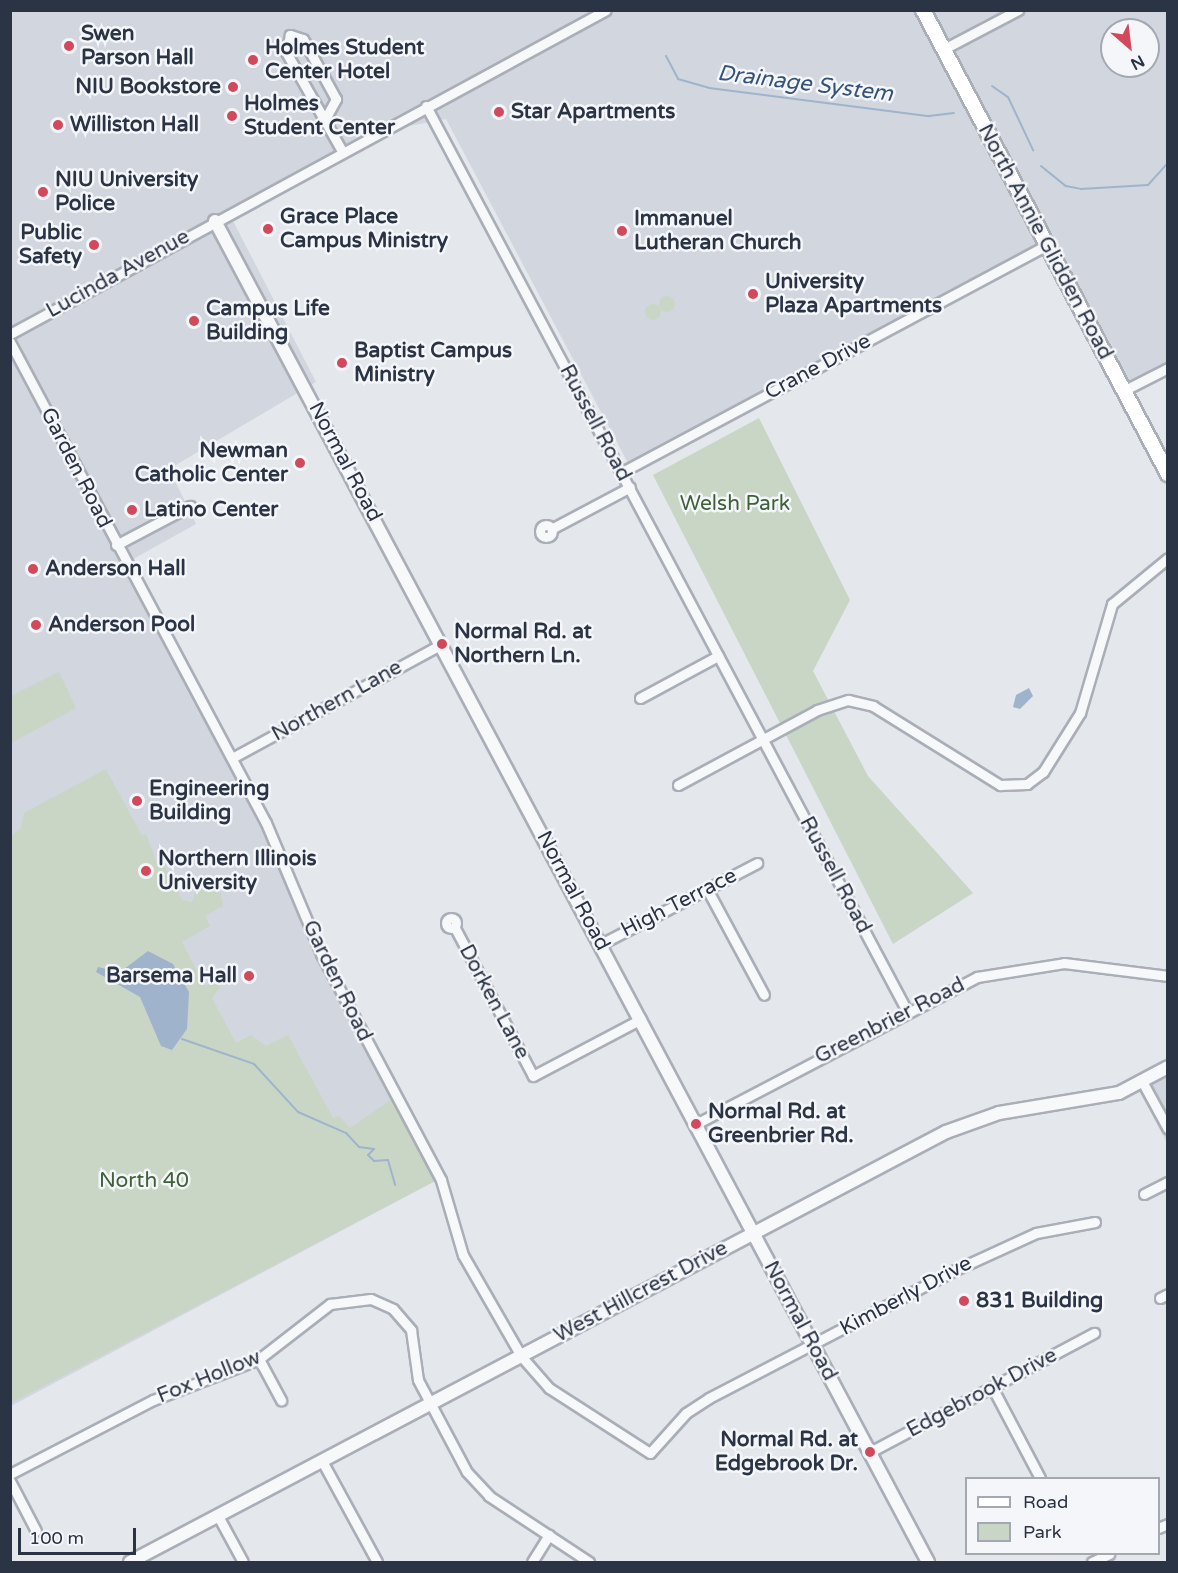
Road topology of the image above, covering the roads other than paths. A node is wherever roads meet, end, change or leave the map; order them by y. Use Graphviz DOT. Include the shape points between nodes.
graph roads {
  1 [pos="606,10"];
  2 [pos="923,10"];
  3 [pos="1018,10"];
  4 [pos="944,49"];
  5 [pos="426,106"];
  6 [pos="325,118"];
  7 [pos="342,151"];
  8 [pos="215,221"];
  9 [pos="1046,246"];
  10 [pos="10,334"];
  11 [pos="10,342"];
  12 [pos="1167,368"];
  13 [pos="1123,391"];
  14 [pos="622,472"];
  15 [pos="1167,474"];
  16 [pos="630,487"];
  17 [pos="190,506"];
  18 [pos="553,528"];
  19 [pos="116,545"];
  20 [pos="1167,558"];
  21 [pos="442,644"];
  22 [pos="718,656"];
  23 [pos="640,698"];
  24 [pos="765,739"];
  25 [pos="232,758"];
  26 [pos="678,785"];
  27 [pos="757,863"];
  28 [pos="707,889"];
  29 [pos="455,928"];
  30 [pos="601,944"];
  31 [pos="1167,976"];
  32 [pos="764,995"];
  33 [pos="907,1011"];
  34 [pos="640,1019"];
  35 [pos="1167,1067"];
  36 [pos="1143,1083"];
  37 [pos="696,1124"];
  38 [pos="1167,1129"];
  39 [pos="1167,1182"];
  40 [pos="1144,1194"];
  41 [pos="1095,1222"];
  42 [pos="752,1233"];
  43 [pos="1094,1333"];
  44 [pos="813,1345"];
  45 [pos="521,1356"];
  46 [pos="260,1359"];
  47 [pos="992,1388"];
  48 [pos="281,1400"];
  49 [pos="429,1405"];
  50 [pos="693,1408"];
  51 [pos="870,1452"];
  52 [pos="322,1461"];
  53 [pos="10,1474"];
  54 [pos="1039,1477"];
  55 [pos="10,1481"];
  56 [pos="218,1516"];
  57 [pos="36,1531"];
  58 [pos="549,1535"];
  59 [pos="1107,1555"];
  60 [pos="130,1563"];
  61 [pos="243,1563"];
  62 [pos="377,1563"];
  63 [pos="532,1563"];
  64 [pos="589,1563"];
  65 [pos="928,1563"];
  66 [pos="1092,1563"];
  1 -- 5 [label="street, Lucinda Avenue"];
  2 -- 4 [label="main road, North Annie Glidden Road"];
  3 -- 4 [label="street"];
  4 -- 9 [label="main road, North Annie Glidden Road"];
  5 -- 7 [label="street, Lucinda Avenue"];
  5 -- 14 [label="street, Russell Road"];
  6 -- 6 [label="street" via="336,99 303,39 290,35 286,52"];
  6 -- 7 [label="street"];
  7 -- 8 [label="street, Lucinda Avenue"];
  8 -- 10 [label="street, Lucinda Avenue"];
  8 -- 21 [label="street, Normal Road"];
  9 -- 13 [label="main road, North Annie Glidden Road"];
  9 -- 14 [label="street, Crane Drive"];
  11 -- 19 [label="street, Garden Road"];
  12 -- 13 [label="street"];
  13 -- 15 [label="main road, North Annie Glidden Road"];
  14 -- 16 [label="street, Russell Road"];
  16 -- 18 [label="street"];
  16 -- 22 [label="street, Russell Road"];
  17 -- 19 [label="street"];
  19 -- 25 [label="street, Garden Road"];
  20 -- 24 [label="street" via="1112,604 1093,681 1049,763 1033,780 1016,787 990,780 859,701 829,705"];
  21 -- 25 [label="street, Northern Lane"];
  21 -- 30 [label="street, Normal Road"];
  22 -- 23 [label="street"];
  22 -- 24 [label="street, Russell Road"];
  24 -- 26 [label="street"];
  24 -- 33 [label="street, Russell Road"];
  25 -- 45 [label="street, Garden Road" via="321,954 441,1180 463,1254"];
  27 -- 28 [label="street, High Terrace"];
  28 -- 30 [label="street, High Terrace"];
  28 -- 32 [label="street"];
  29 -- 34 [label="street, Dorken Lane" via="533,1076"];
  30 -- 34 [label="street, Normal Road"];
  31 -- 33 [label="street, Greenbrier Road" via="1079,964 1029,966 977,977"];
  33 -- 37 [label="street, Greenbrier Road"];
  34 -- 37 [label="street, Normal Road"];
  35 -- 36 [label="street, West Hillcrest Drive"];
  36 -- 38 [label="street"];
  36 -- 42 [label="street, West Hillcrest Drive" via="1091,1100 1013,1110 964,1125"];
  37 -- 42 [label="street, Normal Road"];
  39 -- 40 [label="street"];
  41 -- 44 [label="street, Kimberly Drive" via="1016,1240"];
  42 -- 44 [label="street, Normal Road"];
  42 -- 45 [label="street, West Hillcrest Drive"];
  43 -- 47 [label="street, Edgebrook Drive"];
  44 -- 50 [label="street, Kimberly Drive"];
  44 -- 51 [label="street, Normal Road"];
  45 -- 49 [label="street, West Hillcrest Drive"];
  45 -- 50 [label="street, Garden Road" via="568,1403 650,1453"];
  46 -- 48 [label="street"];
  46 -- 49 [label="street, Fox Hollow" via="330,1304 371,1299 393,1309 411,1330 418,1380"];
  46 -- 53 [label="street, Fox Hollow" via="153,1400"];
  47 -- 51 [label="street, Edgebrook Drive"];
  47 -- 54 [label="street"];
  49 -- 52 [label="street, West Hillcrest Drive"];
  49 -- 58 [label="street, Fox Hollow" via="478,1486"];
  51 -- 65 [label="street, Normal Road"];
  52 -- 56 [label="street, West Hillcrest Drive"];
  52 -- 62 [label="street"];
  55 -- 57 [label="street"];
  56 -- 60 [label="street, West Hillcrest Drive"];
  56 -- 61 [label="street"];
  58 -- 63 [label="street"];
  58 -- 64 [label="street, Fox Hollow"];
  59 -- 66 [label="street"];
}
